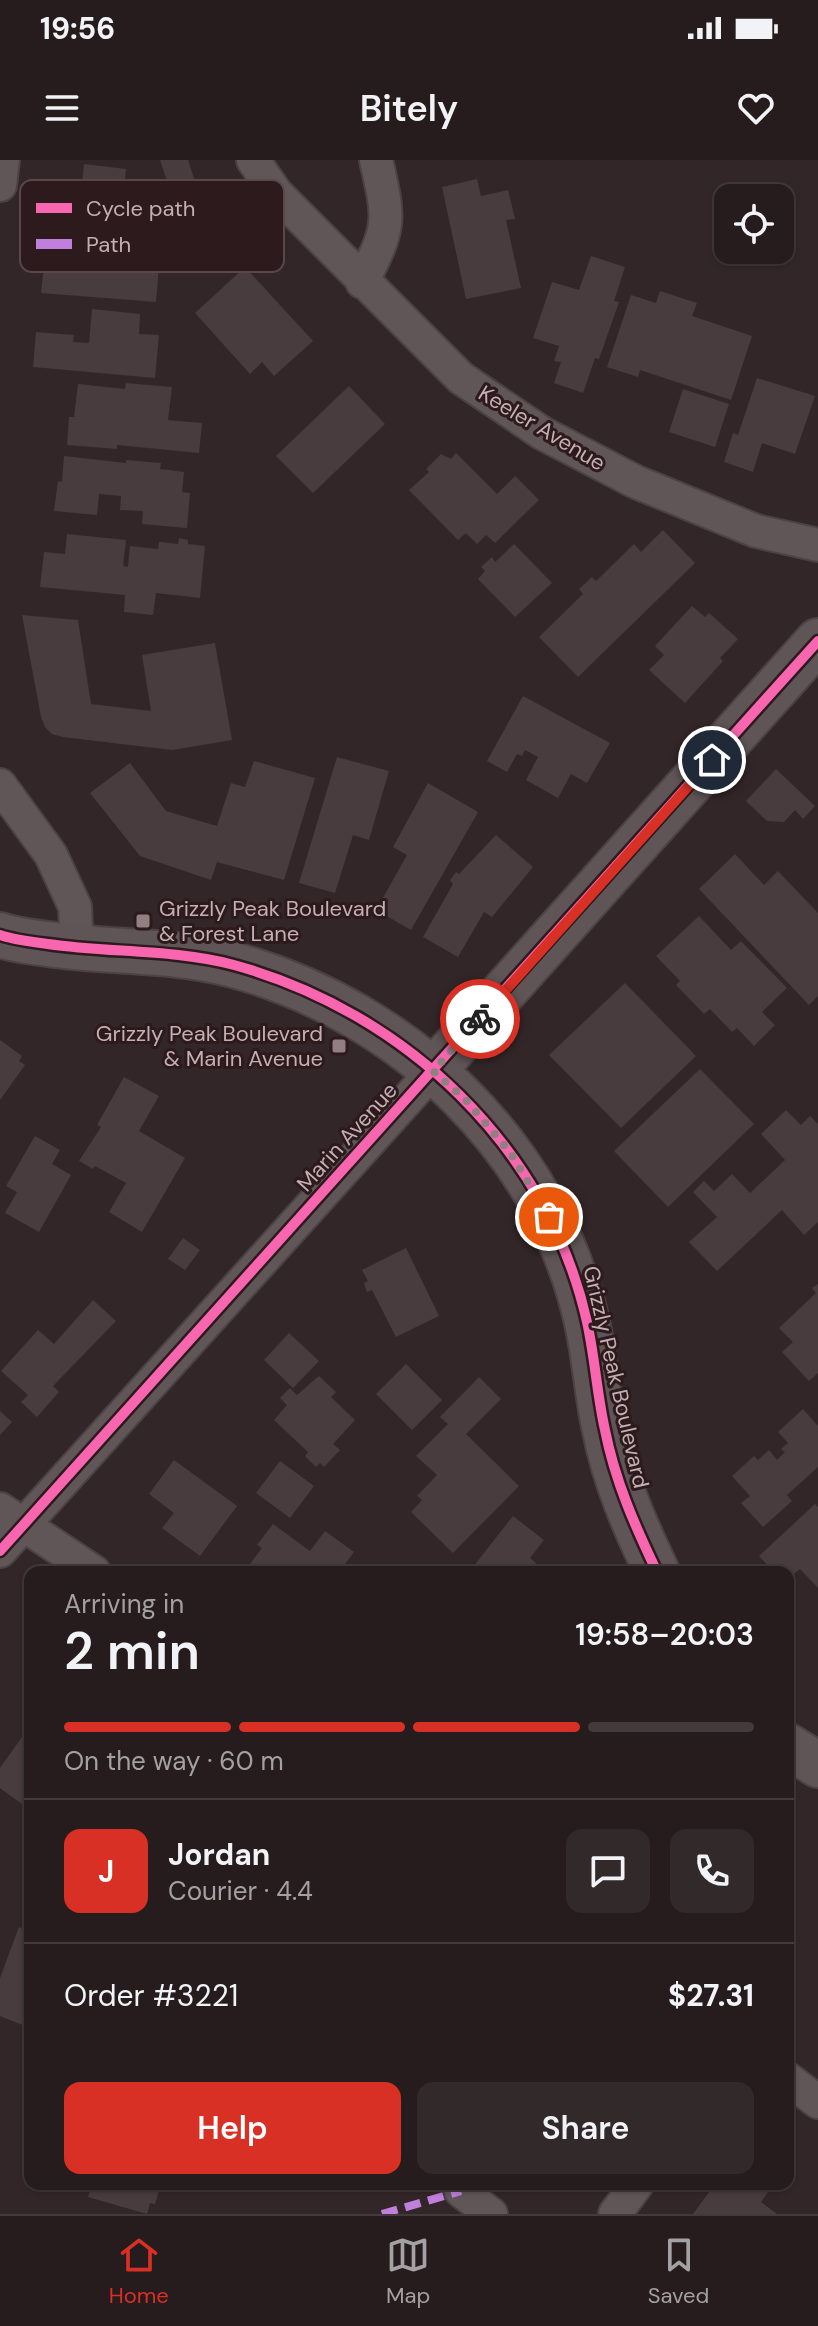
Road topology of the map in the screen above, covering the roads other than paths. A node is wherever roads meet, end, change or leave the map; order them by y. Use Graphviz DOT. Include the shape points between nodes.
graph roads {
  1 [pos="3,160"];
  2 [pos="253,160"];
  3 [pos="376,160"];
  4 [pos="267,180"];
  5 [pos="0,185"];
  6 [pos="284,201"];
  7 [pos="362,282"];
  8 [pos="818,545"];
  9 [pos="818,641"];
  10 [pos="0,785"];
  11 [pos="0,935"];
  12 [pos="77,948"];
  13 [pos="433,1071"];
  14 [pos="12,1517"];
  15 [pos="0,1551"];
  16 [pos="85,1566"];
  17 [pos="654,1566"];
  18 [pos="794,2084"];
  19 [pos="818,2102"];
  20 [pos="633,2190"];
  21 [pos="461,2191"];
  22 [pos="491,2214"];
  23 [pos="615,2214"];
  1 -- 5 [label="street"];
  2 -- 4 [label="street, Keeler Avenue"];
  3 -- 7 [label="street" via="387,226"];
  6 -- 7 [label="street, Keeler Avenue"];
  7 -- 8 [label="street, Keeler Avenue" via="461,378 542,433 636,482 756,531"];
  9 -- 13 [label="street, Marin Avenue"];
  10 -- 12 [label="street" via="51,855 75,907"];
  11 -- 12 [label="street, Grizzly Peak Boulevard"];
  12 -- 13 [label="street, Grizzly Peak Boulevard" via="232,965 297,986 406,1046"];
  13 -- 14 [label="street, Marin Avenue"];
  13 -- 17 [label="street, Grizzly Peak Boulevard" via="510,1152 562,1239 587,1322 609,1445 627,1510"];
  14 -- 15 [label="street, Marin Avenue"];
  14 -- 16 [label="street"];
  18 -- 19 [label="street"];
  20 -- 23 [label="street"];
  21 -- 22 [label="street"];
}
